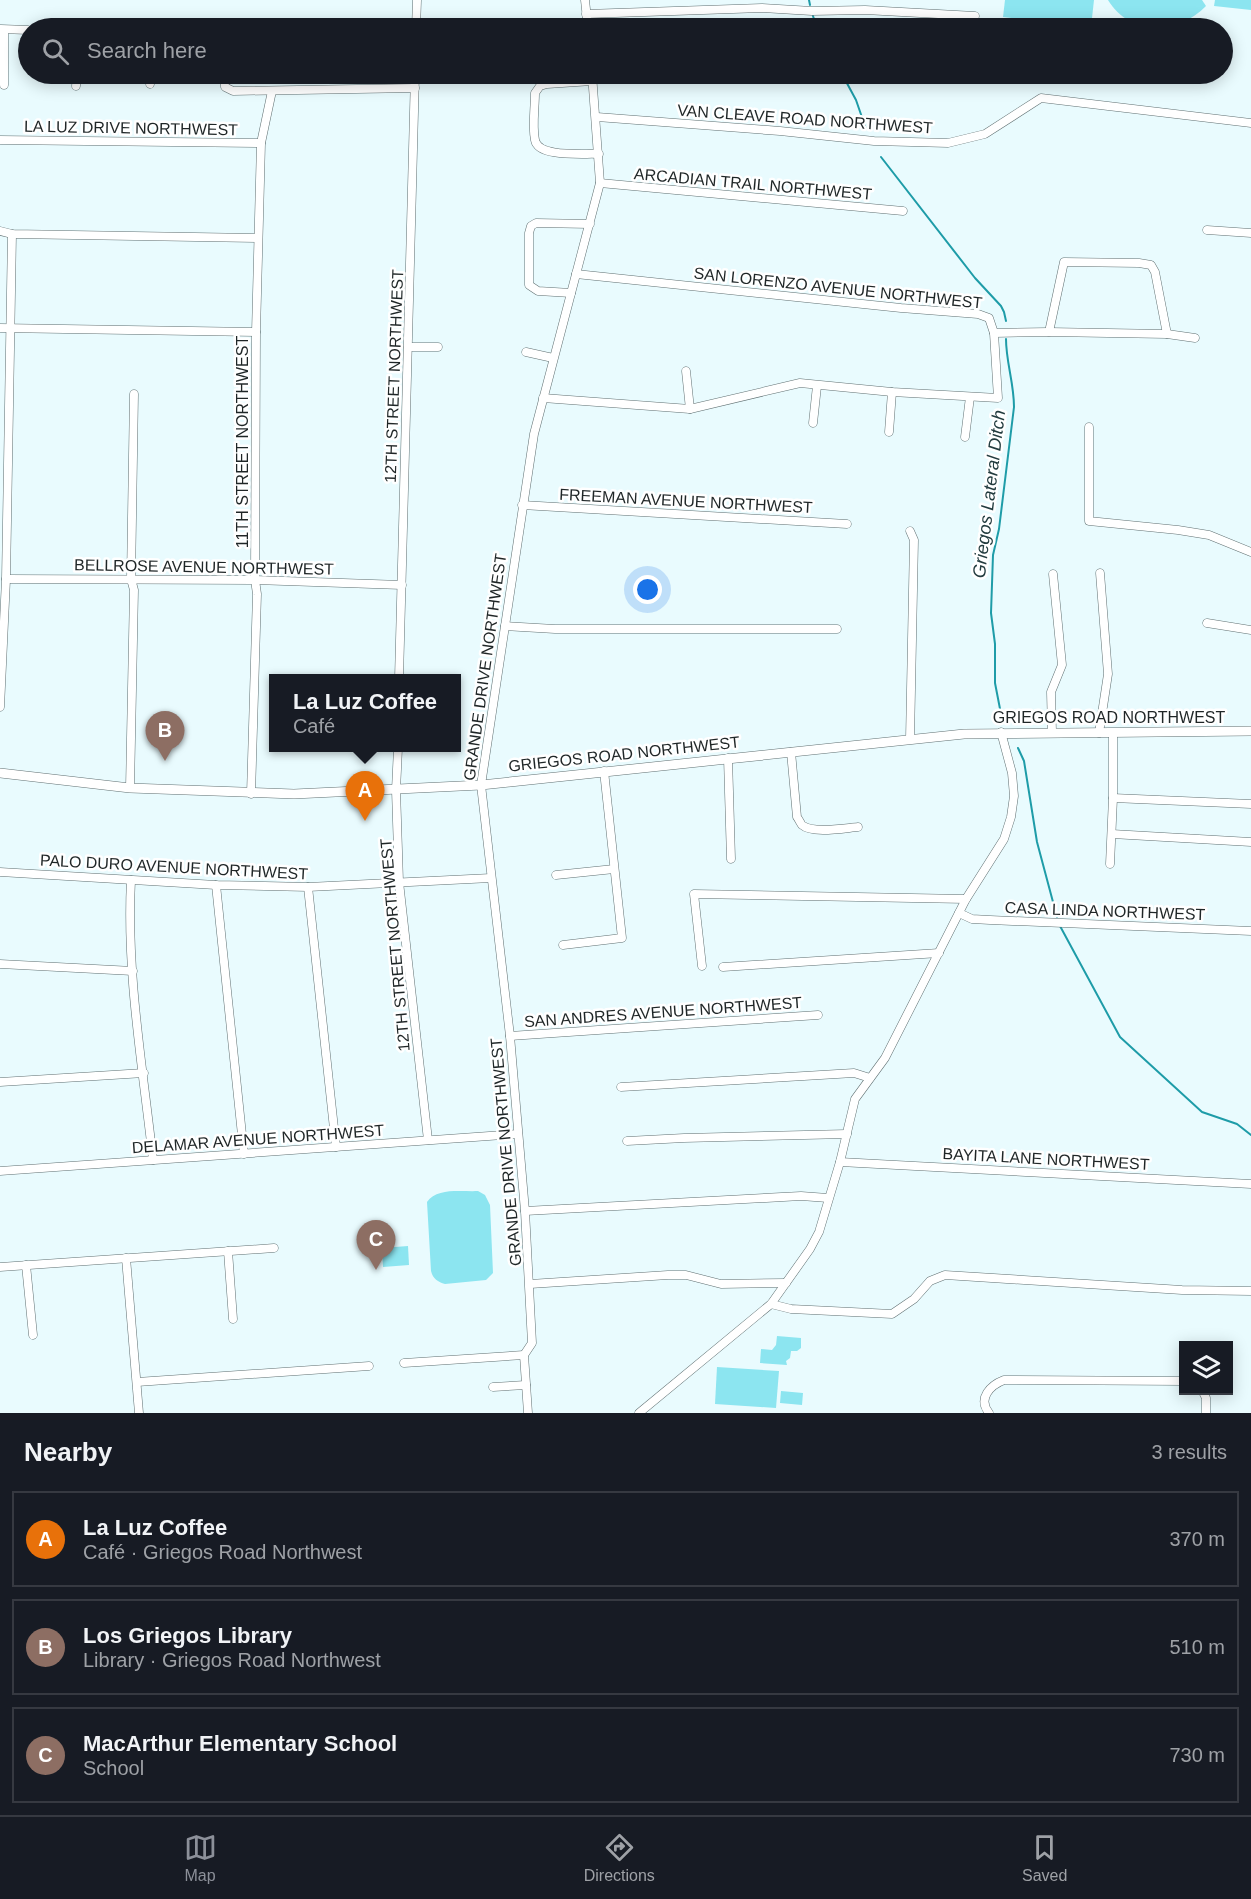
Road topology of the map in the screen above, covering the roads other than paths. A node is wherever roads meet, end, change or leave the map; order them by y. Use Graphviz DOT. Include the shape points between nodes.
graph roads {
  1 [pos="417,0"];
  2 [pos="585,0"];
  3 [pos="865,0"];
  4 [pos="762,4"];
  5 [pos="865,10"];
  6 [pos="586,14"];
  7 [pos="975,16"];
  8 [pos="416,18"];
  9 [pos="587,18"];
  10 [pos="2,30"];
  11 [pos="18,30"];
  12 [pos="224,84"];
  13 [pos="415,84"];
  14 [pos="546,84"];
  15 [pos="593,84"];
  16 [pos="4,85"];
  17 [pos="415,88"];
  18 [pos="272,91"];
  19 [pos="597,117"];
  20 [pos="1251,123"];
  21 [pos="0,140"];
  22 [pos="261,143"];
  23 [pos="599,154"];
  24 [pos="600,183"];
  25 [pos="903,211"];
  26 [pos="590,224"];
  27 [pos="1207,230"];
  28 [pos="0,231"];
  29 [pos="1251,233"];
  30 [pos="12,234"];
  31 [pos="258,238"];
  32 [pos="576,274"];
  33 [pos="571,293"];
  34 [pos="0,328"];
  35 [pos="12,328"];
  36 [pos="256,332"];
  37 [pos="1050,332"];
  38 [pos="994,333"];
  39 [pos="1167,334"];
  40 [pos="1195,338"];
  41 [pos="408,347"];
  42 [pos="438,347"];
  43 [pos="526,352"];
  44 [pos="553,358"];
  45 [pos="686,371"];
  46 [pos="817,386"];
  47 [pos="892,392"];
  48 [pos="134,394"];
  49 [pos="970,397"];
  50 [pos="543,398"];
  51 [pos="690,409"];
  52 [pos="813,423"];
  53 [pos="1089,427"];
  54 [pos="889,432"];
  55 [pos="965,437"];
  56 [pos="4,470"];
  57 [pos="522,505"];
  58 [pos="848,524"];
  59 [pos="910,531"];
  60 [pos="1251,552"];
  61 [pos="1100,573"];
  62 [pos="1053,574"];
  63 [pos="6,579"];
  64 [pos="131,579"];
  65 [pos="255,580"];
  66 [pos="402,585"];
  67 [pos="1207,623"];
  68 [pos="505,626"];
  69 [pos="837,628"];
  70 [pos="1251,630"];
  71 [pos="399,674"];
  72 [pos="0,707"];
  73 [pos="1251,731"];
  74 [pos="1001,732"];
  75 [pos="1052,732"];
  76 [pos="1099,733"];
  77 [pos="1113,733"];
  78 [pos="910,739"];
  79 [pos="398,752"];
  80 [pos="791,752"];
  81 [pos="728,758"];
  82 [pos="604,771"];
  83 [pos="0,773"];
  84 [pos="481,785"];
  85 [pos="130,788"];
  86 [pos="396,790"];
  87 [pos="251,794"];
  88 [pos="1113,798"];
  89 [pos="1251,804"];
  90 [pos="858,827"];
  91 [pos="1112,834"];
  92 [pos="1251,842"];
  93 [pos="731,859"];
  94 [pos="1110,864"];
  95 [pos="614,868"];
  96 [pos="0,872"];
  97 [pos="556,875"];
  98 [pos="491,878"];
  99 [pos="131,880"];
  100 [pos="399,882"];
  101 [pos="216,885"];
  102 [pos="308,887"];
  103 [pos="966,899"];
  104 [pos="959,913"];
  105 [pos="1251,931"];
  106 [pos="563,945"];
  107 [pos="939,953"];
  108 [pos="0,964"];
  109 [pos="702,966"];
  110 [pos="723,967"];
  111 [pos="133,971"];
  112 [pos="818,1015"];
  113 [pos="510,1036"];
  114 [pos="144,1072"];
  115 [pos="870,1078"];
  116 [pos="0,1082"];
  117 [pos="621,1087"];
  118 [pos="518,1134"];
  119 [pos="847,1134"];
  120 [pos="428,1140"];
  121 [pos="627,1142"];
  122 [pos="336,1148"];
  123 [pos="244,1154"];
  124 [pos="153,1161"];
  125 [pos="840,1162"];
  126 [pos="0,1171"];
  127 [pos="1251,1184"];
  128 [pos="828,1198"];
  129 [pos="525,1211"];
  130 [pos="274,1248"];
  131 [pos="228,1251"];
  132 [pos="126,1258"];
  133 [pos="26,1265"];
  134 [pos="0,1267"];
  135 [pos="786,1283"];
  136 [pos="530,1284"];
  137 [pos="1251,1291"];
  138 [pos="771,1304"];
  139 [pos="233,1319"];
  140 [pos="33,1335"];
  141 [pos="524,1355"];
  142 [pos="405,1363"];
  143 [pos="369,1366"];
  144 [pos="1179,1381"];
  145 [pos="137,1382"];
  146 [pos="526,1385"];
  147 [pos="493,1387"];
  148 [pos="1204,1395"];
  149 [pos="139,1413"];
  150 [pos="528,1413"];
  151 [pos="639,1413"];
  152 [pos="989,1413"];
  153 [pos="1206,1413"];
  1 -- 8 [label="street"];
  2 -- 6 [label="street"];
  3 -- 5 [label="street"];
  4 -- 5 [label="street" via="812,11"];
  4 -- 6 [label="street"];
  5 -- 7 [label="street"];
  6 -- 9 [label="street"];
  10 -- 11 [label="street"];
  10 -- 16 [label="street"];
  12 -- 18 [label="street" via="233,91"];
  13 -- 17 [label="street, 12TH STREET NORTHWEST"];
  14 -- 23 [label="street" via="535,93 534,141 539,149"];
  15 -- 19 [label="street, GRANDE DRIVE NORTHWEST"];
  17 -- 18 [label="street"];
  17 -- 41 [label="street, 12TH STREET NORTHWEST"];
  18 -- 22 [label="street, 11TH STREET NORTHWEST"];
  19 -- 20 [label="street, VAN CLEAVE ROAD NORTHWEST" via="874,141 948,143 986,134 1041,98"];
  19 -- 23 [label="street, GRANDE DRIVE NORTHWEST"];
  21 -- 22 [label="street, LA LUZ DRIVE NORTHWEST"];
  22 -- 31 [label="street, 11TH STREET NORTHWEST"];
  23 -- 24 [label="street, GRANDE DRIVE NORTHWEST"];
  24 -- 25 [label="street, ARCADIAN TRAIL NORTHWEST"];
  24 -- 26 [label="street, GRANDE DRIVE NORTHWEST"];
  26 -- 32 [label="street, GRANDE DRIVE NORTHWEST"];
  26 -- 33 [label="street" via="536,223 529,233 530,285 538,291"];
  27 -- 29 [label="street"];
  28 -- 30 [label="street"];
  30 -- 31 [label="street"];
  30 -- 35 [label="street"];
  31 -- 36 [label="street, 11TH STREET NORTHWEST"];
  32 -- 33 [label="street, GRANDE DRIVE NORTHWEST"];
  32 -- 38 [label="street, SAN LORENZO AVENUE NORTHWEST" via="978,314 989,318"];
  33 -- 44 [label="street, GRANDE DRIVE NORTHWEST"];
  34 -- 35 [label="street"];
  35 -- 36 [label="street"];
  35 -- 56 [label="street"];
  36 -- 65 [label="street, 11TH STREET NORTHWEST"];
  37 -- 38 [label="street, SAN LORENZO AVENUE NORTHWEST"];
  37 -- 39 [label="street, SAN LORENZO AVENUE NORTHWEST"];
  37 -- 39 [label="street" via="1064,262 1096,262 1151,265"];
  38 -- 49 [label="street" via="998,398"];
  39 -- 40 [label="street, SAN LORENZO AVENUE NORTHWEST"];
  41 -- 42 [label="street"];
  41 -- 66 [label="street, 12TH STREET NORTHWEST"];
  43 -- 44 [label="street"];
  44 -- 50 [label="street, GRANDE DRIVE NORTHWEST"];
  45 -- 51 [label="street"];
  46 -- 47 [label="street"];
  46 -- 51 [label="street" via="800,383"];
  46 -- 52 [label="street"];
  47 -- 49 [label="street"];
  47 -- 54 [label="street"];
  48 -- 64 [label="street"];
  49 -- 55 [label="street"];
  50 -- 51 [label="street"];
  50 -- 57 [label="street, GRANDE DRIVE NORTHWEST"];
  53 -- 60 [label="street" via="1089,521 1209,535"];
  56 -- 63 [label="street"];
  57 -- 58 [label="street, FREEMAN AVENUE NORTHWEST"];
  57 -- 68 [label="street, GRANDE DRIVE NORTHWEST"];
  59 -- 78 [label="street" via="914,540"];
  61 -- 76 [label="street" via="1108,674"];
  62 -- 75 [label="street" via="1062,665 1051,692"];
  63 -- 64 [label="street, BELLROSE AVENUE NORTHWEST"];
  63 -- 72 [label="street"];
  64 -- 65 [label="street, BELLROSE AVENUE NORTHWEST"];
  64 -- 85 [label="street" via="134,590"];
  65 -- 66 [label="street, BELLROSE AVENUE NORTHWEST"];
  65 -- 87 [label="street, 11TH STREET NORTHWEST"];
  66 -- 71 [label="street, 12TH STREET NORTHWEST"];
  67 -- 70 [label="street"];
  68 -- 69 [label="street"];
  68 -- 84 [label="street, GRANDE DRIVE NORTHWEST"];
  73 -- 77 [label="main road, GRIEGOS ROAD NORTHWEST"];
  74 -- 75 [label="main road, GRIEGOS ROAD NORTHWEST"];
  74 -- 78 [label="main road, GRIEGOS ROAD NORTHWEST"];
  74 -- 103 [label="street" via="1012,773 1011,817 1004,839"];
  75 -- 76 [label="main road, GRIEGOS ROAD NORTHWEST"];
  76 -- 77 [label="main road, GRIEGOS ROAD NORTHWEST"];
  77 -- 88 [label="street"];
  78 -- 80 [label="main road, GRIEGOS ROAD NORTHWEST"];
  79 -- 86 [label="street, 12TH STREET NORTHWEST"];
  80 -- 81 [label="main road, GRIEGOS ROAD NORTHWEST"];
  80 -- 90 [label="street" via="797,817 802,825 819,830"];
  81 -- 82 [label="main road, GRIEGOS ROAD NORTHWEST"];
  81 -- 93 [label="street"];
  82 -- 84 [label="main road, GRIEGOS ROAD NORTHWEST"];
  82 -- 95 [label="street"];
  83 -- 85 [label="main road, GRIEGOS ROAD NORTHWEST"];
  84 -- 86 [label="main road, GRIEGOS ROAD NORTHWEST"];
  84 -- 98 [label="street, GRANDE DRIVE NORTHWEST"];
  85 -- 87 [label="main road, GRIEGOS ROAD NORTHWEST"];
  86 -- 87 [label="main road, GRIEGOS ROAD NORTHWEST"];
  86 -- 100 [label="street, 12TH STREET NORTHWEST"];
  88 -- 89 [label="street"];
  88 -- 91 [label="street"];
  91 -- 92 [label="street"];
  91 -- 94 [label="street"];
  95 -- 97 [label="street"];
  95 -- 106 [label="street" via="622,938"];
  96 -- 99 [label="street, PALO DURO AVENUE NORTHWEST"];
  98 -- 100 [label="street, PALO DURO AVENUE NORTHWEST"];
  98 -- 113 [label="street, GRANDE DRIVE NORTHWEST"];
  99 -- 101 [label="street, PALO DURO AVENUE NORTHWEST"];
  99 -- 111 [label="street"];
  100 -- 102 [label="street, PALO DURO AVENUE NORTHWEST"];
  100 -- 120 [label="street, 12TH STREET NORTHWEST"];
  101 -- 102 [label="street, PALO DURO AVENUE NORTHWEST"];
  101 -- 123 [label="street"];
  102 -- 122 [label="street"];
  103 -- 104 [label="street"];
  103 -- 109 [label="street" via="694,894"];
  104 -- 105 [label="street, CASA LINDA NORTHWEST" via="972,919"];
  104 -- 107 [label="street"];
  107 -- 110 [label="street"];
  107 -- 115 [label="street" via="896,1038"];
  108 -- 111 [label="street"];
  111 -- 114 [label="street"];
  112 -- 113 [label="street, SAN ANDRES AVENUE NORTHWEST"];
  113 -- 118 [label="street, GRANDE DRIVE NORTHWEST"];
  114 -- 116 [label="street"];
  114 -- 124 [label="street"];
  115 -- 117 [label="street" via="854,1073"];
  115 -- 119 [label="street" via="855,1099"];
  118 -- 120 [label="street, DELAMAR AVENUE NORTHWEST"];
  118 -- 129 [label="street, GRANDE DRIVE NORTHWEST"];
  119 -- 121 [label="street"];
  119 -- 125 [label="street"];
  120 -- 122 [label="street, DELAMAR AVENUE NORTHWEST"];
  122 -- 123 [label="street, DELAMAR AVENUE NORTHWEST"];
  123 -- 124 [label="street, DELAMAR AVENUE NORTHWEST"];
  124 -- 126 [label="street, DELAMAR AVENUE NORTHWEST"];
  125 -- 127 [label="street, BAYITA LANE NORTHWEST"];
  125 -- 128 [label="street"];
  128 -- 129 [label="street" via="801,1196"];
  128 -- 135 [label="street" via="819,1232"];
  129 -- 136 [label="street, GRANDE DRIVE NORTHWEST"];
  130 -- 131 [label="street"];
  131 -- 132 [label="street"];
  131 -- 139 [label="street"];
  132 -- 133 [label="street"];
  132 -- 145 [label="street"];
  133 -- 134 [label="street"];
  133 -- 140 [label="street"];
  135 -- 136 [label="street" via="721,1284 686,1275 668,1275"];
  135 -- 138 [label="street"];
  136 -- 141 [label="street, GRANDE DRIVE NORTHWEST" via="532,1343"];
  137 -- 138 [label="street" via="945,1275 930,1281 914,1299 892,1314 781,1308"];
  138 -- 151 [label="street"];
  141 -- 142 [label="street"];
  141 -- 146 [label="street, GRANDE DRIVE NORTHWEST"];
  143 -- 145 [label="street"];
  144 -- 152 [label="street" via="1004,1380 988,1391 985,1408"];
  145 -- 149 [label="street"];
  146 -- 147 [label="street"];
  146 -- 150 [label="street, GRANDE DRIVE NORTHWEST"];
  148 -- 153 [label="street"];
}
